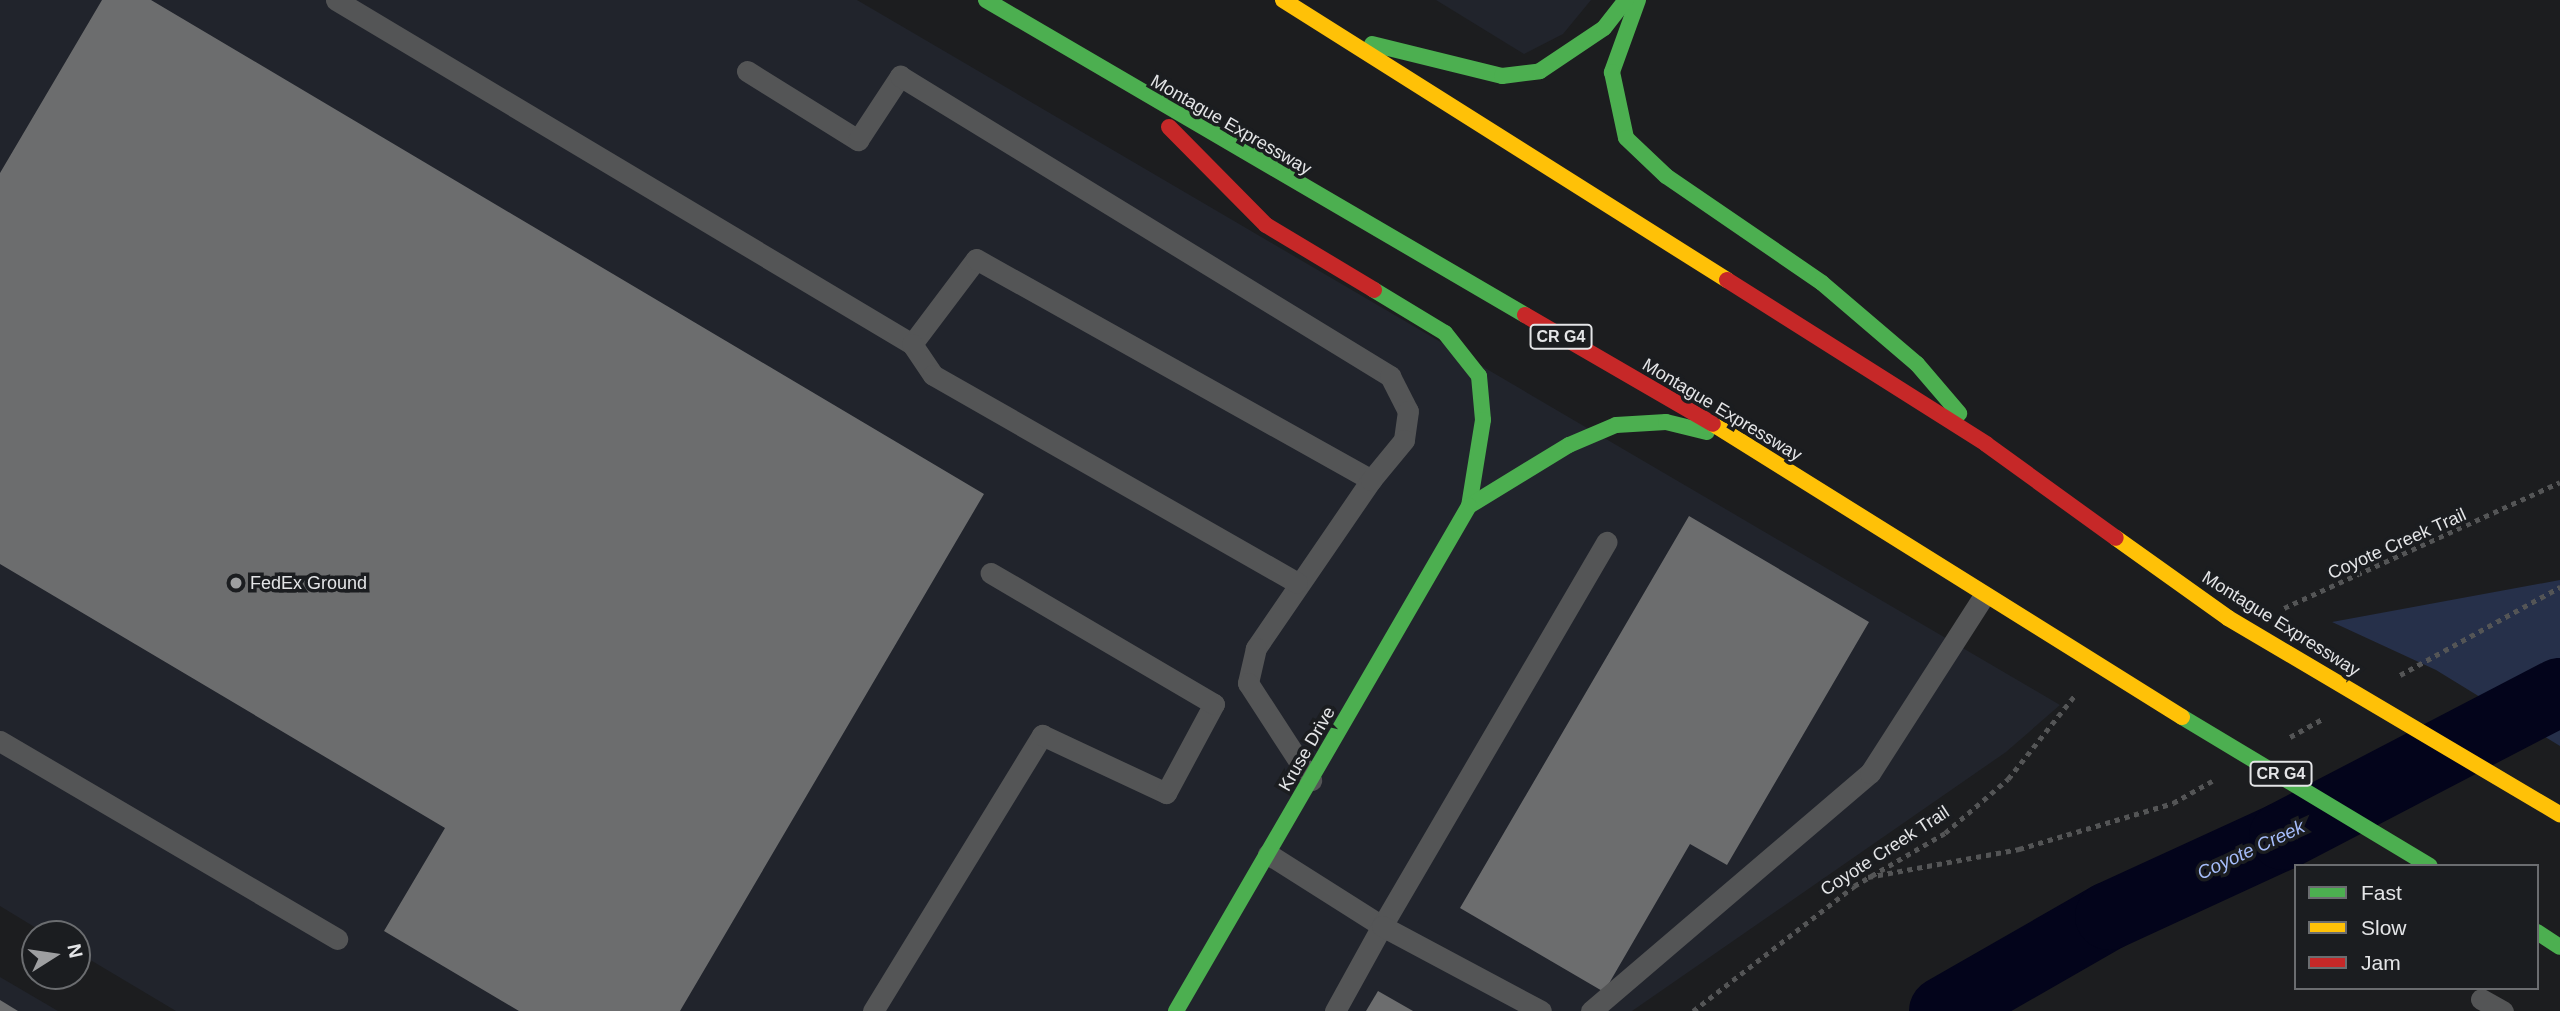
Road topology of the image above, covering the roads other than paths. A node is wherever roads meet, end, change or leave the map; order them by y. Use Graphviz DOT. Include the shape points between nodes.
graph roads {
  1 [pos="336,0"];
  2 [pos="986,0"];
  3 [pos="1283,0"];
  4 [pos="1626,0"];
  5 [pos="1638,0"];
  6 [pos="1348,38"];
  7 [pos="747,71"];
  8 [pos="1135,92"];
  9 [pos="912,344"];
  10 [pos="1738,439"];
  11 [pos="1986,444"];
  12 [pos="1371,480"];
  13 [pos="1469,506"];
  14 [pos="1606,542"];
  15 [pos="991,573"];
  16 [pos="1297,583"];
  17 [pos="1983,597"];
  18 [pos="0,741"];
  19 [pos="1311,780"];
  20 [pos="2560,814"];
  21 [pos="1268,854"];
  22 [pos="2427,864"];
  23 [pos="1382,926"];
  24 [pos="2539,933"];
  25 [pos="337,939"];
  26 [pos="2560,947"];
  27 [pos="2481,999"];
  28 [pos="873,1011"];
  29 [pos="1176,1011"];
  30 [pos="1335,1011"];
  31 [pos="1541,1011"];
  32 [pos="1591,1011"];
  33 [pos="2503,1011"];
  1 -- 9 [label="lane"];
  2 -- 8 [label="main road, Montague Expressway / CR G4"];
  3 -- 6 [label="main road, Montague Expressway"];
  4 -- 6 [label="main road" via="1604,28 1540,71 1502,76"];
  5 -- 11 [label="main road" via="1612,72 1626,138 1666,176 1822,283 1898,347"];
  6 -- 11 [label="main road, Montague Expressway"];
  7 -- 12 [label="lane" via="858,140 900,76 1390,376 1408,411 1404,440"];
  8 -- 10 [label="main road, Montague Expressway / CR G4"];
  8 -- 13 [label="main road" via="1266,225 1445,333 1479,376 1483,420"];
  9 -- 12 [label="lane" via="976,259"];
  9 -- 16 [label="lane" via="933,375"];
  10 -- 13 [label="main road" via="1666,422 1616,425 1569,445"];
  10 -- 17 [label="main road, Montague Expressway / CR G4"];
  11 -- 20 [label="main road, Montague Expressway" via="2242,626"];
  12 -- 16 [label="lane"];
  13 -- 19 [label="main road, Kruse Drive"];
  14 -- 23 [label="lane"];
  15 -- 28 [label="lane" via="1214,704 1166,793 1042,735"];
  16 -- 19 [label="lane" via="1256,648 1248,683"];
  17 -- 22 [label="main road, Montague Expressway / CR G4" via="2132,681"];
  17 -- 32 [label="lane" via="1870,773"];
  18 -- 25 [label="lane"];
  19 -- 21 [label="main road, Kruse Drive"];
  21 -- 23 [label="lane"];
  21 -- 29 [label="main road, Kruse Drive"];
  23 -- 30 [label="lane"];
  23 -- 31 [label="lane"];
  24 -- 26 [label="main road"];
  27 -- 33 [label="lane"];
}
